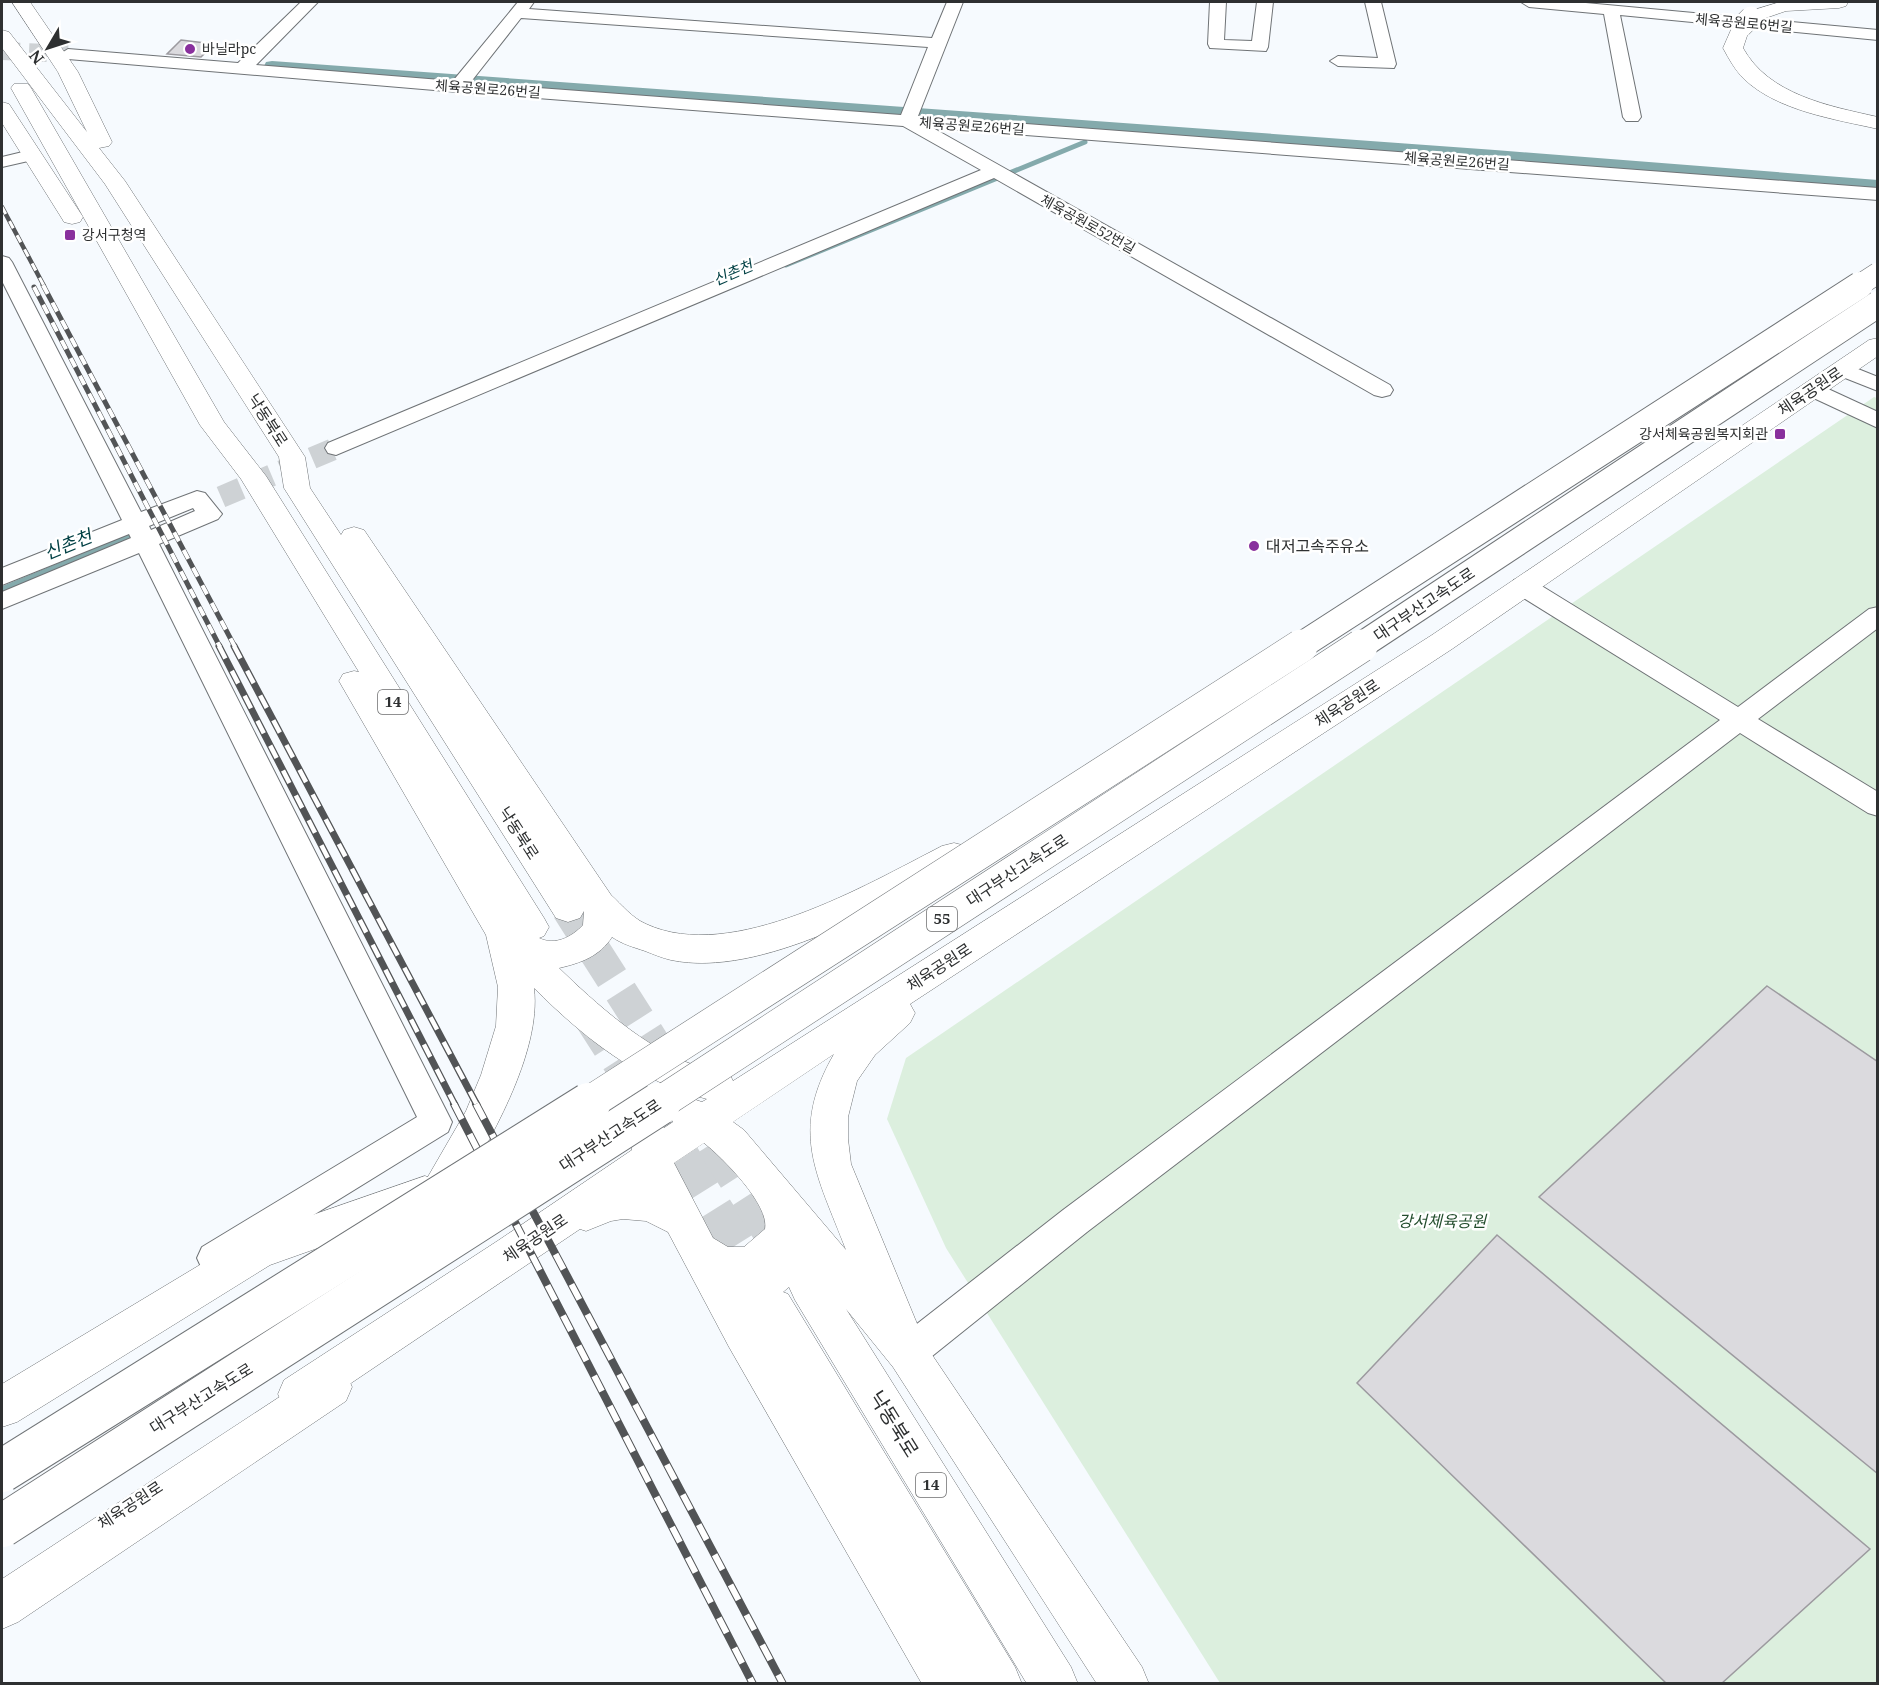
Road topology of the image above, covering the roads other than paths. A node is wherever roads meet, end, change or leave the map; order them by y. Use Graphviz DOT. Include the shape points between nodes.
graph roads {
  1 [pos="21,2"];
  2 [pos="310,2"];
  3 [pos="578,2"];
  4 [pos="634,2"];
  5 [pos="955,2"];
  6 [pos="1218,2"];
  7 [pos="1265,2"];
  8 [pos="1373,2"];
  9 [pos="1529,2"];
  10 [pos="1839,2"];
  11 [pos="521,7"];
  12 [pos="681,9"];
  13 [pos="1611,10"];
  14 [pos="567,17"];
  15 [pos="621,21"];
  16 [pos="671,24"];
  17 [pos="1878,34"];
  18 [pos="2,36"];
  19 [pos="938,43"];
  20 [pos="68,54"];
  21 [pos="1338,61"];
  22 [pos="242,69"];
  23 [pos="458,87"];
  24 [pos="2,108"];
  25 [pos="1632,117"];
  26 [pos="907,121"];
  27 [pos="1878,123"];
  28 [pos="29,152"];
  29 [pos="2,155"];
  30 [pos="2,162"];
  31 [pos="995,171"];
  32 [pos="114,181"];
  33 [pos="1878,194"];
  34 [pos="2,262"];
  35 [pos="1878,265"];
  36 [pos="1878,273"];
  37 [pos="133,284"];
  38 [pos="1878,304"];
  39 [pos="1878,345"];
  40 [pos="1843,369"];
  41 [pos="1878,386"];
  42 [pos="1813,389"];
  43 [pos="1382,390"];
  44 [pos="1878,421"];
  45 [pos="213,424"];
  46 [pos="336,448"];
  47 [pos="292,457"];
  48 [pos="212,501"];
  49 [pos="140,532"];
  50 [pos="2,577"];
  51 [pos="1523,586"];
  52 [pos="2,601"];
  53 [pos="1878,615"];
  54 [pos="1740,721"];
  55 [pos="1878,807"];
  56 [pos="970,847"];
  57 [pos="1098,865"];
  58 [pos="584,906"];
  59 [pos="518,930"];
  60 [pos="654,1076"];
  61 [pos="763,1081"];
  62 [pos="704,1121"];
  63 [pos="652,1157"];
  64 [pos="441,1187"];
  65 [pos="776,1196"];
  66 [pos="691,1236"];
  67 [pos="513,1253"];
  68 [pos="793,1302"];
  69 [pos="908,1353"];
  70 [pos="2,1388"];
  71 [pos="2,1407"];
  72 [pos="2,1462"];
  73 [pos="2,1471"];
  74 [pos="2,1526"];
  75 [pos="2,1590"];
  76 [pos="2,1606"];
  77 [pos="949,1683"];
  78 [pos="998,1683"];
  79 [pos="1054,1683"];
  80 [pos="1125,1683"];
  1 -- 32 [label="main road" via="68,72 100,138"];
  2 -- 22 [label="street"];
  3 -- 14 [label="street"];
  4 -- 15 [label="street"];
  5 -- 19 [label="street"];
  6 -- 7 [label="street" via="1216,44 1260,47"];
  8 -- 21 [label="street" via="1388,64"];
  9 -- 13 [label="street, 체육공원로6번길"];
  10 -- 27 [label="main road" via="1784,6 1746,22 1733,48 1754,78 1818,109"];
  11 -- 14 [label="street"];
  11 -- 23 [label="street"];
  12 -- 16 [label="street"];
  13 -- 17 [label="street, 체육공원로6번길"];
  13 -- 25 [label="street"];
  14 -- 15 [label="street"];
  15 -- 16 [label="street"];
  16 -- 19 [label="street"];
  18 -- 32 [label="main road, 낙동북로"];
  18 -- 37 [label="main road, 낙동북로" via="3,56"];
  19 -- 26 [label="street"];
  20 -- 22 [label="street, 체육공원로26번길"];
  22 -- 23 [label="street, 체육공원로26번길"];
  23 -- 26 [label="street, 체육공원로26번길"];
  24 -- 28 [label="main road"];
  26 -- 31 [label="street, 체육공원로52번길"];
  26 -- 33 [label="street, 체육공원로26번길"];
  28 -- 29 [label="street"];
  28 -- 30 [label="street"];
  28 -- 37 [label="main road" via="69,214"];
  31 -- 43 [label="street, 체육공원로52번길"];
  31 -- 46 [label="street"];
  32 -- 47 [label="main road, 낙동북로"];
  34 -- 49 [label="street"];
  35 -- 56 [label="main road" via="1044,795"];
  36 -- 73 [label="main road, 대구부산고속도로 / 55, bridge" via="833,949"];
  37 -- 45 [label="main road, 낙동북로"];
  38 -- 74 [label="main road, 대구부산고속도로 / 55, bridge" via="514,1198"];
  39 -- 40 [label="main road, 체육공원로"];
  40 -- 41 [label="street"];
  40 -- 42 [label="main road, 체육공원로"];
  42 -- 44 [label="street"];
  42 -- 51 [label="main road, 체육공원로"];
  45 -- 59 [label="main road, 낙동북로 / 14" via="254,476"];
  45 -- 59 [label="main road" via="241,492"];
  47 -- 58 [label="main road" via="341,516"];
  47 -- 58 [label="main road, 낙동북로 / 14" via="297,488"];
  48 -- 49 [label="street" via="210,514"];
  49 -- 50 [label="street"];
  49 -- 52 [label="street"];
  49 -- 70 [label="street" via="436,1122"];
  51 -- 54 [label="street"];
  51 -- 57 [label="main road, 체육공원로"];
  53 -- 54 [label="street"];
  54 -- 55 [label="street"];
  54 -- 69 [label="street" via="1075,1221"];
  56 -- 58 [label="main road" via="796,930 721,948 654,942"];
  56 -- 60 [label="main road" via="703,1023"];
  57 -- 61 [label="main road, 체육공원로"];
  57 -- 69 [label="main road" via="1054,905 883,1024 852,1056 836,1083 828,1118 832,1164"];
  58 -- 59 [label="main road" via="602,918 596,933 577,951 560,956 537,953"];
  59 -- 60 [label="main road" via="567,998 635,1052"];
  59 -- 64 [label="main road" via="518,1000 504,1067"];
  60 -- 61 [label="main road" via="685,1078 721,1087"];
  60 -- 62 [label="main road" via="667,1104"];
  60 -- 63 [label="main road" via="646,1128"];
  60 -- 64 [label="main road" via="626,1100 595,1104 540,1127"];
  61 -- 62 [label="main road, 체육공원로"];
  62 -- 63 [label="main road, 체육공원로"];
  62 -- 65 [label="main road" via="731,1142"];
  63 -- 66 [label="main road"];
  63 -- 67 [label="main road, 체육공원로"];
  64 -- 71 [label="main road" via="257,1252"];
  64 -- 72 [label="main road"];
  65 -- 66 [label="main road" via="786,1221 785,1235 776,1248 762,1257 736,1266 715,1261"];
  65 -- 68 [label="main road"];
  66 -- 67 [label="main road" via="656,1205 634,1201 605,1203"];
  66 -- 68 [label="main road"];
  67 -- 75 [label="main road, 체육공원로"];
  67 -- 76 [label="main road" via="332,1387"];
  68 -- 69 [label="main road"];
  68 -- 77 [label="main road"];
  68 -- 78 [label="main road"];
  68 -- 79 [label="main road, 낙동북로 / 14"];
  69 -- 80 [label="main road"];
}
